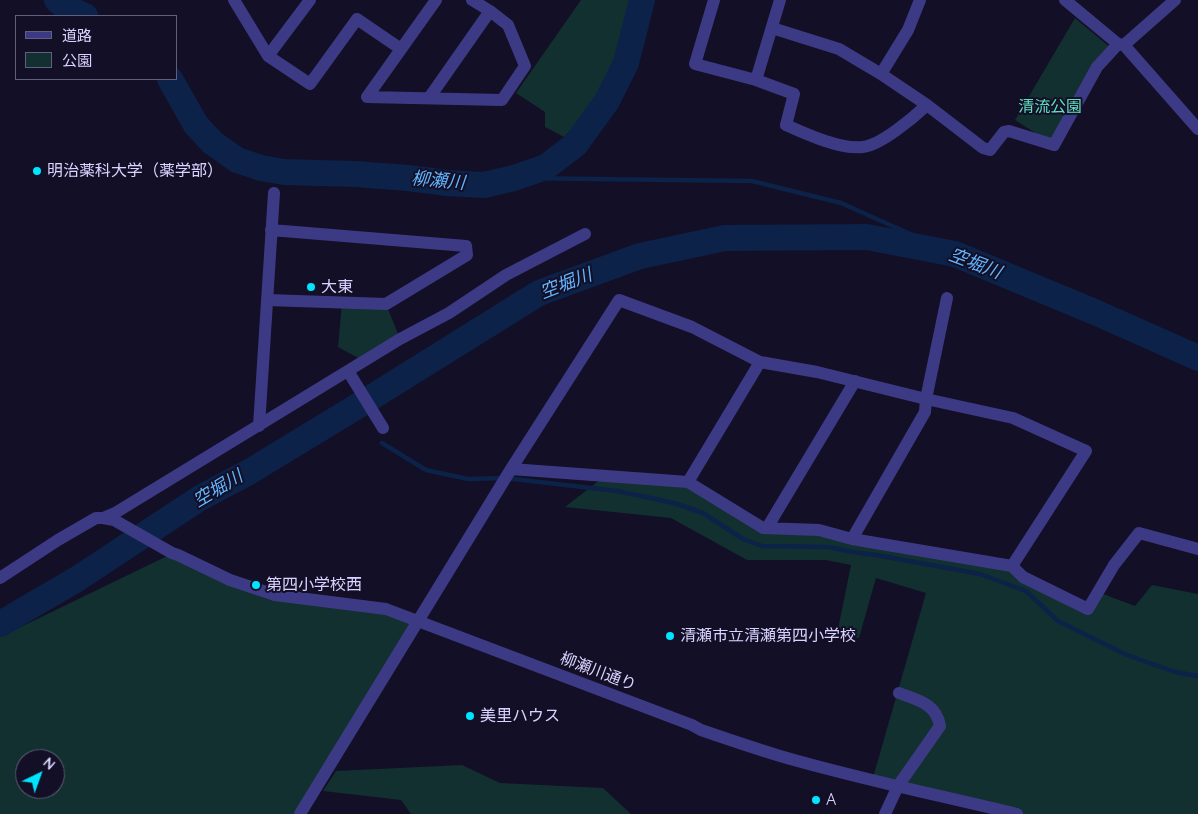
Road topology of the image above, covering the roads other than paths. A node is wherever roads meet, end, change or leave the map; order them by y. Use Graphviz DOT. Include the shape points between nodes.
graph roads {
  1 [pos="234,0"];
  2 [pos="310,0"];
  3 [pos="436,0"];
  4 [pos="472,0"];
  5 [pos="714,0"];
  6 [pos="780,0"];
  7 [pos="920,0"];
  8 [pos="1065,0"];
  9 [pos="1175,0"];
  10 [pos="490,11"];
  11 [pos="772,28"];
  12 [pos="1121,45"];
  13 [pos="401,49"];
  14 [pos="268,56"];
  15 [pos="881,74"];
  16 [pos="756,80"];
  17 [pos="429,98"];
  18 [pos="927,105"];
  19 [pos="1198,129"];
  20 [pos="274,193"];
  21 [pos="271,230"];
  22 [pos="586,234"];
  23 [pos="947,298"];
  24 [pos="267,300"];
  25 [pos="760,362"];
  26 [pos="349,372"];
  27 [pos="855,381"];
  28 [pos="926,399"];
  29 [pos="259,426"];
  30 [pos="383,428"];
  31 [pos="509,471"];
  32 [pos="688,482"];
  33 [pos="108,519"];
  34 [pos="767,528"];
  35 [pos="852,538"];
  36 [pos="1198,549"];
  37 [pos="1012,566"];
  38 [pos="0,578"];
  39 [pos="418,622"];
  40 [pos="898,693"];
  41 [pos="898,786"];
  42 [pos="300,814"];
  43 [pos="885,814"];
  44 [pos="1018,814"];
  1 -- 14 [label="street"];
  2 -- 14 [label="street"];
  3 -- 13 [label="street"];
  4 -- 10 [label="street"];
  5 -- 16 [label="street" via="695,64"];
  6 -- 11 [label="street"];
  7 -- 15 [label="street" via="908,30"];
  8 -- 12 [label="street"];
  9 -- 12 [label="street"];
  10 -- 17 [label="street"];
  10 -- 17 [label="street" via="508,25 525,66 507,93 502,100"];
  11 -- 15 [label="street" via="839,49"];
  11 -- 16 [label="street"];
  12 -- 18 [label="street" via="1097,67 1054,145 1008,130 990,150 983,148"];
  12 -- 19 [label="street"];
  13 -- 14 [label="street" via="357,19 310,84"];
  13 -- 17 [label="street" via="367,97"];
  15 -- 18 [label="street"];
  16 -- 18 [label="street" via="794,94 786,125 848,146 871,145 887,137"];
  20 -- 21 [label="street"];
  21 -- 24 [label="street"];
  21 -- 24 [label="street" via="466,246 467,255 386,304"];
  22 -- 26 [label="street" via="506,274 449,313 400,339"];
  23 -- 28 [label="street"];
  24 -- 29 [label="street"];
  25 -- 27 [label="street"];
  25 -- 31 [label="street" via="692,327 619,300"];
  25 -- 32 [label="street"];
  26 -- 29 [label="street"];
  26 -- 30 [label="street"];
  27 -- 28 [label="street"];
  27 -- 34 [label="street"];
  28 -- 35 [label="street" via="925,412"];
  28 -- 37 [label="street" via="1013,418 1086,451"];
  29 -- 33 [label="street"];
  31 -- 32 [label="street"];
  31 -- 39 [label="street"];
  32 -- 34 [label="street"];
  33 -- 38 [label="street" via="96,518"];
  33 -- 39 [label="street, 柳瀬川通り" via="230,580 275,595 386,608"];
  34 -- 35 [label="street" via="820,530"];
  35 -- 37 [label="street"];
  36 -- 37 [label="street" via="1139,533 1114,565 1088,609 1023,577"];
  39 -- 41 [label="street, 柳瀬川通り" via="710,733 780,756"];
  39 -- 42 [label="street"];
  40 -- 41 [label="street" via="929,705 939,717 940,726"];
  41 -- 43 [label="street"];
  41 -- 44 [label="street, 柳瀬川通り"];
}
